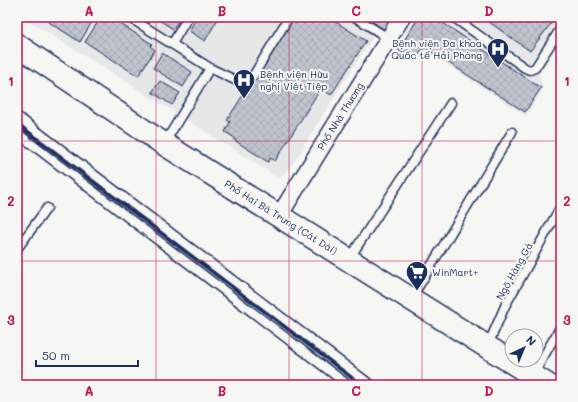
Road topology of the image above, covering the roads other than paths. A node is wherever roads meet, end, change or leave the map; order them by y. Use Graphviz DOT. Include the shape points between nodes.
graph roads {
  1 [pos="129,17"];
  2 [pos="188,17"];
  3 [pos="289,17"];
  4 [pos="355,17"];
  5 [pos="402,17"];
  6 [pos="455,17"];
  7 [pos="561,28"];
  8 [pos="388,38"];
  9 [pos="172,44"];
  10 [pos="17,45"];
  11 [pos="210,68"];
  12 [pos="451,104"];
  13 [pos="17,116"];
  14 [pos="512,132"];
  15 [pos="17,133"];
  16 [pos="164,144"];
  17 [pos="561,206"];
  18 [pos="47,208"];
  19 [pos="279,216"];
  20 [pos="17,248"];
  21 [pos="348,260"];
  22 [pos="411,300"];
  23 [pos="561,326"];
  24 [pos="487,347"];
  25 [pos="540,380"];
  26 [pos="348,385"];
  27 [pos="371,385"];
  1 -- 9 [label="lane"];
  2 -- 9 [label="lane"];
  3 -- 11 [label="lane" via="253,76 237,81"];
  4 -- 8 [label="lane"];
  5 -- 8 [label="street, Phố Nhà Thương"];
  6 -- 7 [label="lane" via="530,70 536,68"];
  8 -- 19 [label="street, Phố Nhà Thương"];
  9 -- 11 [label="lane"];
  10 -- 16 [label="main road, Phố Hai Bà Trưng (Cát Dài)"];
  11 -- 16 [label="lane"];
  12 -- 21 [label="lane"];
  13 -- 27 [label="lane"];
  14 -- 22 [label="lane"];
  15 -- 26 [label="lane"];
  16 -- 19 [label="main road, Phố Hai Bà Trưng (Cát Dài)"];
  17 -- 24 [label="lane, Ngõ Hàng Gà" via="505,306"];
  18 -- 20 [label="lane"];
  19 -- 21 [label="main road, Phố Hai Bà Trưng (Cát Dài)"];
  21 -- 22 [label="main road, Phố Hai Bà Trưng (Cát Dài)"];
  22 -- 24 [label="main road, Phố Hai Bà Trưng (Cát Dài)"];
  23 -- 25 [label="lane"];
  24 -- 25 [label="main road, Phố Hai Bà Trưng (Cát Dài)"];
}
